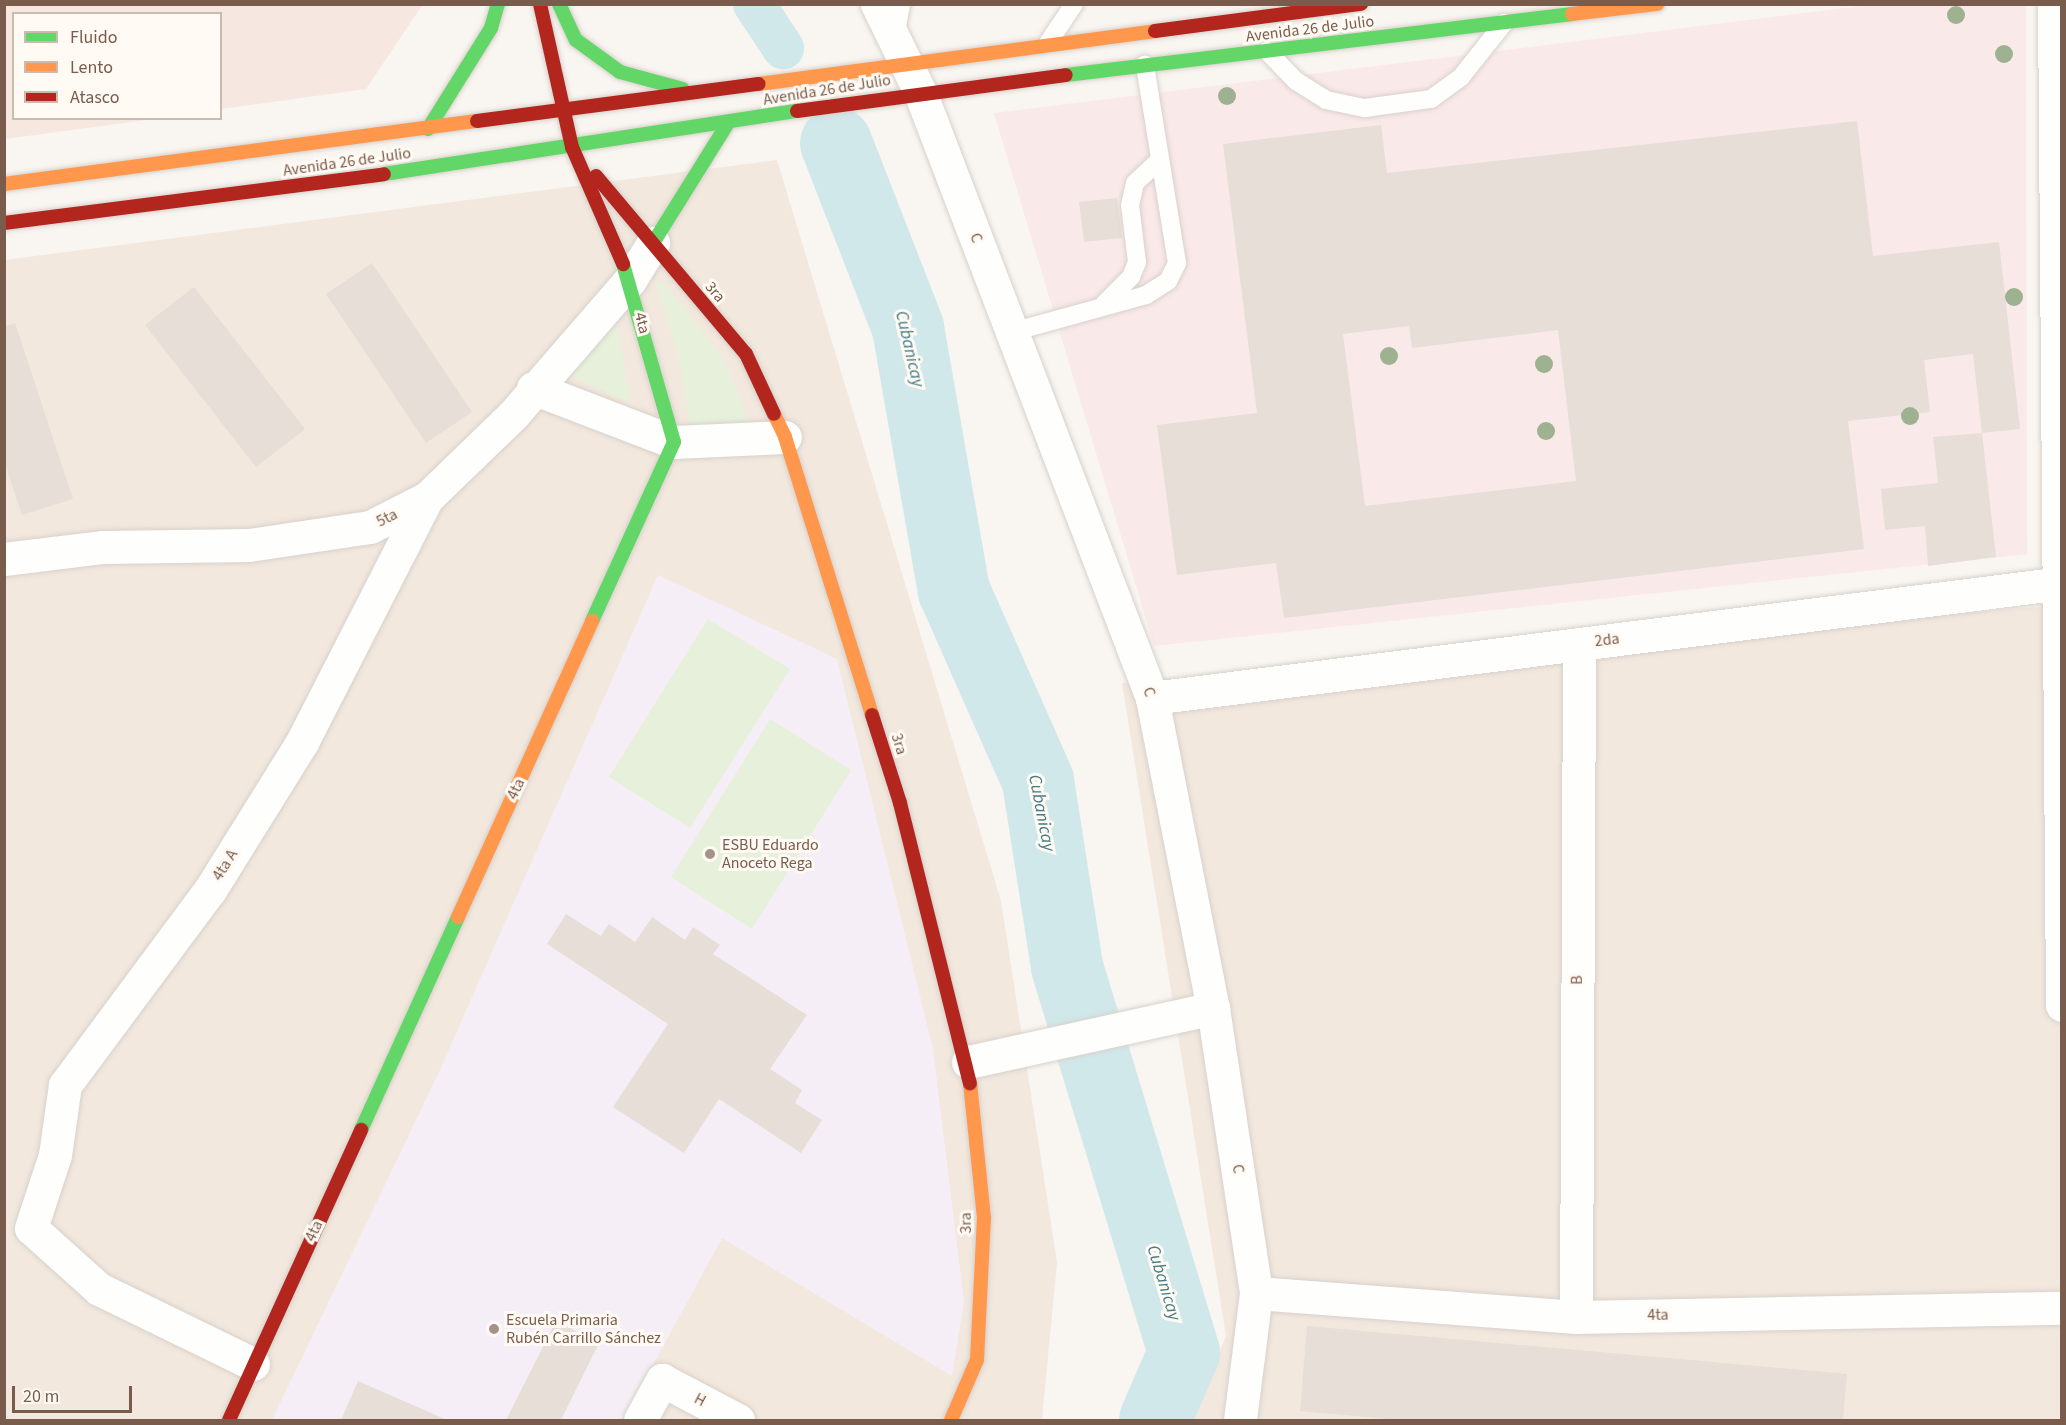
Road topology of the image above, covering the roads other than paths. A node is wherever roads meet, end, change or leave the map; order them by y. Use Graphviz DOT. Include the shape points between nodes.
graph roads {
  1 [pos="498,4"];
  2 [pos="540,4"];
  3 [pos="559,4"];
  4 [pos="877,4"];
  5 [pos="901,4"];
  6 [pos="1074,4"];
  7 [pos="1361,4"];
  8 [pos="1657,4"];
  9 [pos="2055,4"];
  10 [pos="1600,8"];
  11 [pos="1288,9"];
  12 [pos="1503,23"];
  13 [pos="1048,43"];
  14 [pos="1267,51"];
  15 [pos="907,65"];
  16 [pos="1145,65"];
  17 [pos="696,93"];
  18 [pos="564,111"];
  19 [pos="728,123"];
  20 [pos="428,129"];
  21 [pos="572,147"];
  22 [pos="1160,160"];
  23 [pos="2059,169"];
  24 [pos="4,184"];
  25 [pos="4,223"];
  26 [pos="653,243"];
  27 [pos="630,280"];
  28 [pos="1101,307"];
  29 [pos="1012,332"];
  30 [pos="533,387"];
  31 [pos="785,437"];
  32 [pos="674,442"];
  33 [pos="427,498"];
  34 [pos="4,559"];
  35 [pos="2060,584"];
  36 [pos="1579,644"];
  37 [pos="1152,698"];
  38 [pos="2061,1005"];
  39 [pos="1213,1008"];
  40 [pos="968,1062"];
  41 [pos="1256,1293"];
  42 [pos="2061,1308"];
  43 [pos="1576,1317"];
  44 [pos="253,1364"];
  45 [pos="229,1420"];
  46 [pos="640,1420"];
  47 [pos="738,1420"];
  48 [pos="951,1420"];
  49 [pos="1240,1420"];
  1 -- 20 [label="main road" via="491,28"];
  2 -- 18 [label="main road, 4ta"];
  3 -- 17 [label="main road" via="576,40 620,72"];
  4 -- 15 [label="street, C"];
  5 -- 15 [label="lane"];
  6 -- 13 [label="lane"];
  7 -- 11 [label="main road, Avenida 26 de Julio"];
  8 -- 10 [label="main road, Avenida 26 de Julio"];
  9 -- 23 [label="street"];
  10 -- 12 [label="main road, Avenida 26 de Julio"];
  11 -- 13 [label="main road, Avenida 26 de Julio"];
  12 -- 14 [label="main road, Avenida 26 de Julio"];
  12 -- 14 [label="lane" via="1468,69 1431,99 1365,108 1326,100 1296,81"];
  13 -- 15 [label="main road, Avenida 26 de Julio"];
  14 -- 16 [label="main road, Avenida 26 de Julio"];
  15 -- 16 [label="main road, Avenida 26 de Julio"];
  15 -- 17 [label="main road, Avenida 26 de Julio"];
  15 -- 19 [label="main road, Avenida 26 de Julio" via="879,98"];
  15 -- 29 [label="street, C"];
  16 -- 22 [label="lane"];
  17 -- 18 [label="main road, Avenida 26 de Julio"];
  18 -- 20 [label="main road, Avenida 26 de Julio"];
  18 -- 21 [label="main road, 4ta"];
  19 -- 21 [label="main road, Avenida 26 de Julio"];
  19 -- 26 [label="main road"];
  20 -- 24 [label="main road, Avenida 26 de Julio"];
  21 -- 25 [label="main road, Avenida 26 de Julio"];
  21 -- 26 [label="main road, 3ra"];
  21 -- 27 [label="main road, 4ta"];
  22 -- 28 [label="lane" via="1135,183 1130,205 1137,262 1131,277"];
  22 -- 28 [label="lane" via="1177,263 1168,281 1146,295"];
  23 -- 35 [label="street"];
  26 -- 27 [label="street, 5ta"];
  26 -- 31 [label="main road, 3ra" via="746,354"];
  27 -- 30 [label="street, 5ta"];
  27 -- 32 [label="main road, 4ta"];
  28 -- 29 [label="lane"];
  29 -- 37 [label="street, C"];
  30 -- 32 [label="street"];
  30 -- 33 [label="street, 5ta" via="513,415"];
  31 -- 32 [label="street"];
  31 -- 40 [label="main road, 3ra" via="900,803"];
  32 -- 44 [label="main road, 4ta"];
  33 -- 34 [label="street, 5ta" via="370,527 249,545 103,548"];
  33 -- 44 [label="street, 4ta A" via="302,742 210,890 65,1085 55,1155 31,1228 99,1289"];
  35 -- 36 [label="street, 2da"];
  35 -- 38 [label="street"];
  36 -- 37 [label="street, 2da"];
  36 -- 43 [label="street, B"];
  37 -- 39 [label="street, C"];
  39 -- 40 [label="street"];
  39 -- 41 [label="street, C"];
  40 -- 48 [label="main road, 3ra" via="984,1218 978,1348 977,1360"];
  41 -- 43 [label="street, 4ta"];
  41 -- 49 [label="street, C"];
  42 -- 43 [label="street, 4ta"];
  44 -- 45 [label="main road, 4ta"];
  46 -- 47 [label="street, H" via="662,1380"];
}
